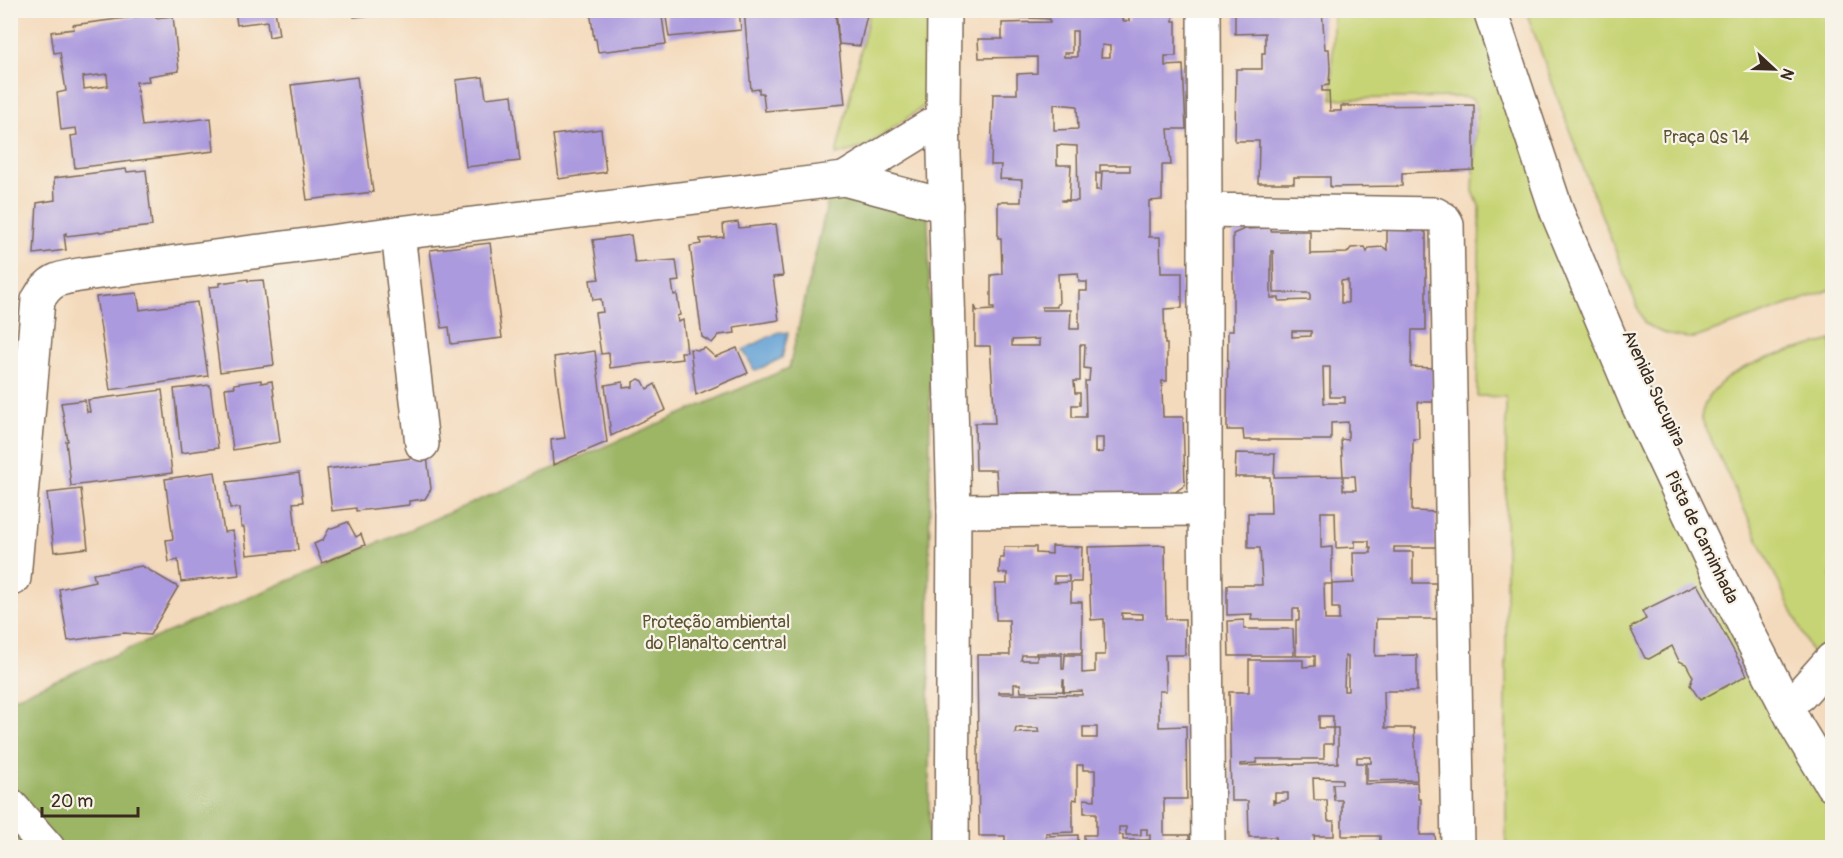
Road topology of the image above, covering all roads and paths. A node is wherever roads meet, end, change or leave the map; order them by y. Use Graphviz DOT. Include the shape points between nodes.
graph roads {
  1 [pos="944,10"];
  2 [pos="1204,10"];
  3 [pos="1490,10"];
  4 [pos="1509,10"];
  5 [pos="943,118"];
  6 [pos="844,179"];
  7 [pos="946,207"];
  8 [pos="1205,210"];
  9 [pos="398,233"];
  10 [pos="422,444"];
  11 [pos="1204,509"];
  12 [pos="954,512"];
  13 [pos="14,578"];
  14 [pos="1833,659"];
  15 [pos="1800,695"];
  16 [pos="1833,752"];
  17 [pos="1833,785"];
  18 [pos="10,805"];
  19 [pos="48,848"];
  20 [pos="952,848"];
  21 [pos="1208,848"];
  22 [pos="1458,848"];
  1 -- 5 [label="street"];
  2 -- 8 [label="street"];
  3 -- 17 [label="street, Pista de Caminhada" via="1557,212 1638,405 1717,572 1797,727"];
  4 -- 15 [label="street, Avenida Sucupira" via="1543,118 1612,299 1761,621"];
  5 -- 6 [label="street"];
  5 -- 7 [label="street"];
  6 -- 7 [label="street"];
  6 -- 9 [label="street"];
  7 -- 12 [label="street"];
  8 -- 11 [label="street"];
  8 -- 22 [label="street" via="1436,214 1446,224"];
  9 -- 10 [label="street"];
  9 -- 13 [label="street" via="52,281 38,300"];
  11 -- 12 [label="street"];
  11 -- 21 [label="street"];
  12 -- 20 [label="street"];
  14 -- 15 [label="street"];
  15 -- 16 [label="street, Avenida Sucupira"];
  18 -- 19 [label="street"];
}
